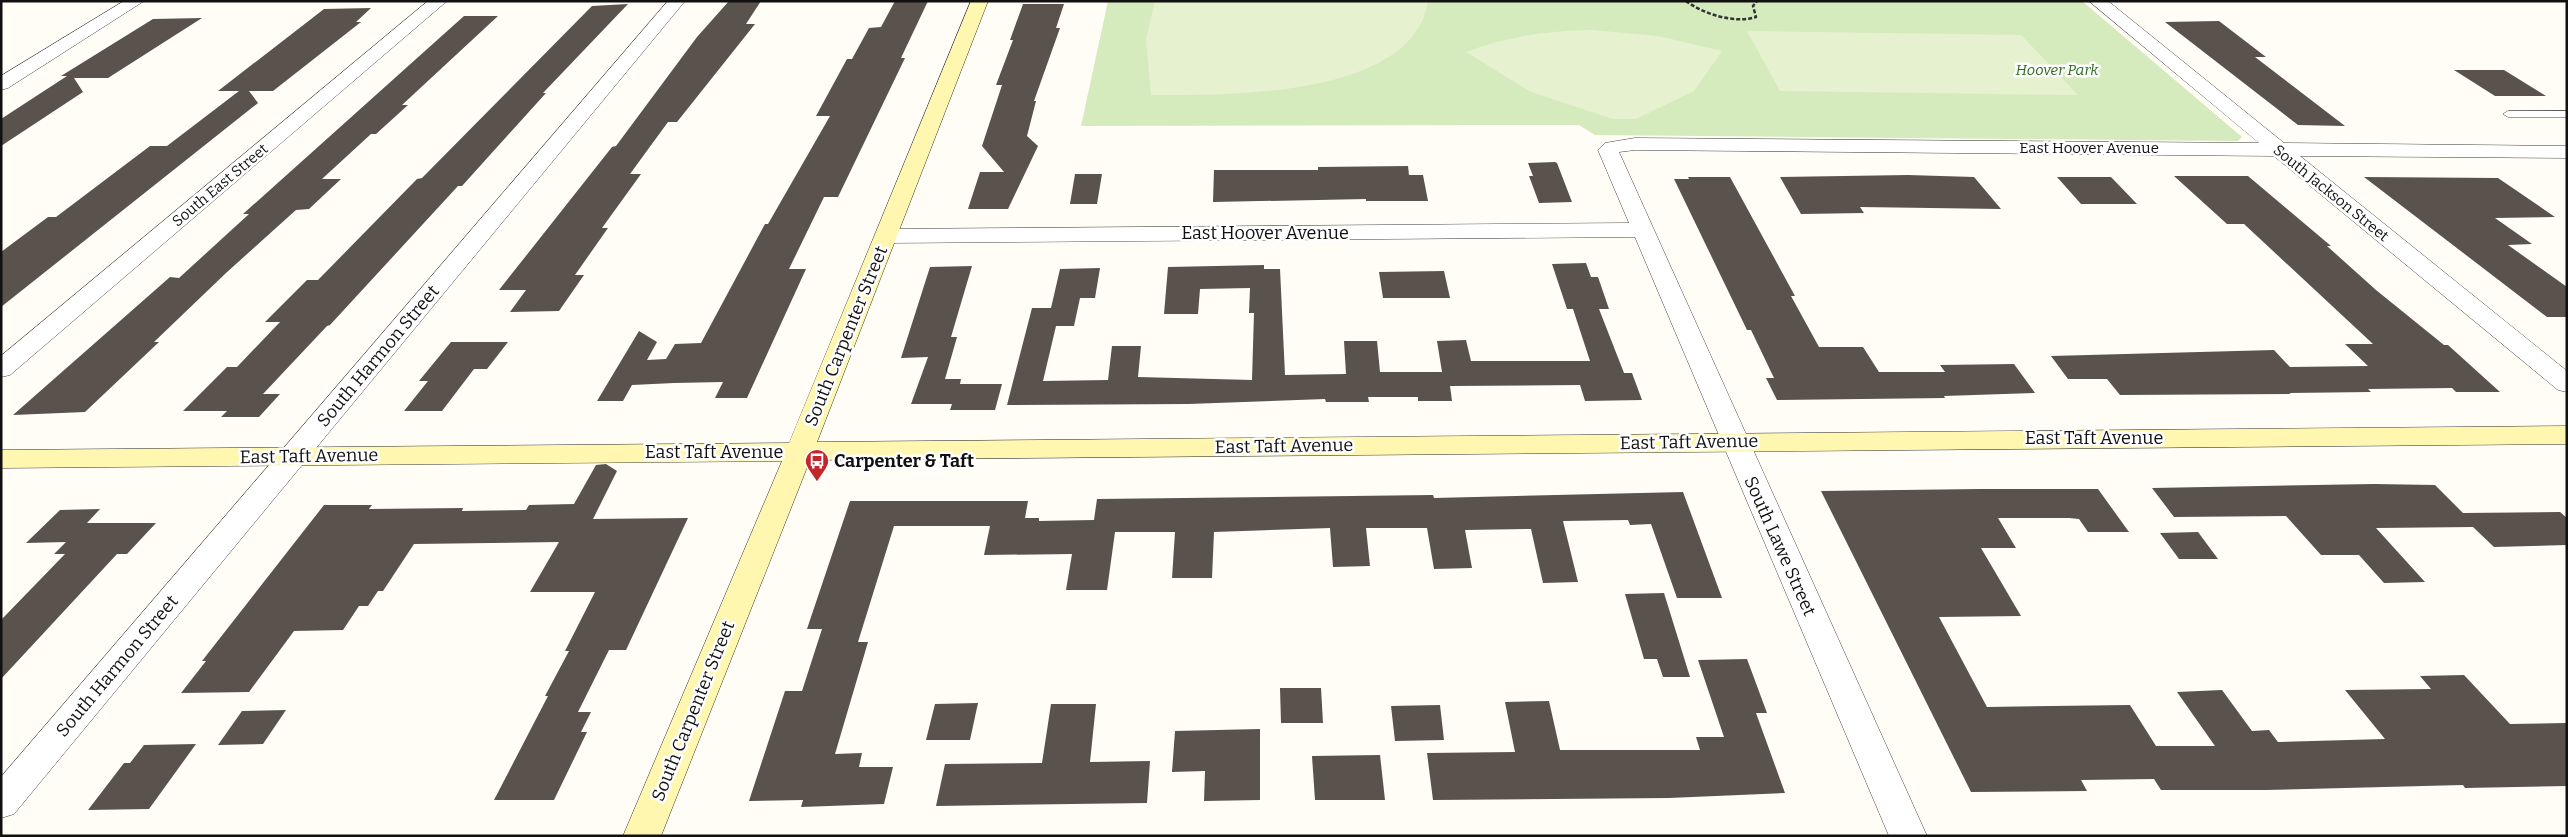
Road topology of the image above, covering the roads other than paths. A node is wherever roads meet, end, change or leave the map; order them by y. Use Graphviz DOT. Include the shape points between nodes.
graph roads {
  1 [pos="136,1"];
  2 [pos="439,1"];
  3 [pos="677,1"];
  4 [pos="980,1"];
  5 [pos="2097,1"];
  6 [pos="1,84"];
  7 [pos="2508,114"];
  8 [pos="2567,114"];
  9 [pos="1612,146"];
  10 [pos="2277,149"];
  11 [pos="2567,152"];
  12 [pos="1642,230"];
  13 [pos="887,236"];
  14 [pos="1,369"];
  15 [pos="2567,384"];
  16 [pos="2567,435"];
  17 [pos="1735,441"];
  18 [pos="799,451"];
  19 [pos="295,456"];
  20 [pos="1,459"];
  21 [pos="1,803"];
  22 [pos="642,836"];
  23 [pos="1908,836"];
  1 -- 6 [label="street"];
  2 -- 14 [label="street, South East Street"];
  3 -- 19 [label="street, South Harmon Street"];
  4 -- 13 [label="street, South Carpenter Street"];
  5 -- 10 [label="street, South Jackson Street"];
  7 -- 8 [label="lane"];
  9 -- 10 [label="street, East Hoover Avenue"];
  9 -- 12 [label="street, South Lawe Street" via="1608,150"];
  10 -- 11 [label="street, East Hoover Avenue"];
  10 -- 15 [label="street, South Jackson Street"];
  12 -- 13 [label="street, East Hoover Avenue"];
  12 -- 17 [label="street, South Lawe Street"];
  13 -- 18 [label="street, South Carpenter Street"];
  16 -- 17 [label="street, East Taft Avenue"];
  17 -- 18 [label="street, East Taft Avenue"];
  17 -- 23 [label="street, South Lawe Street"];
  18 -- 19 [label="street, East Taft Avenue"];
  18 -- 22 [label="street, South Carpenter Street"];
  19 -- 20 [label="street, East Taft Avenue"];
  19 -- 21 [label="street, South Harmon Street"];
}
